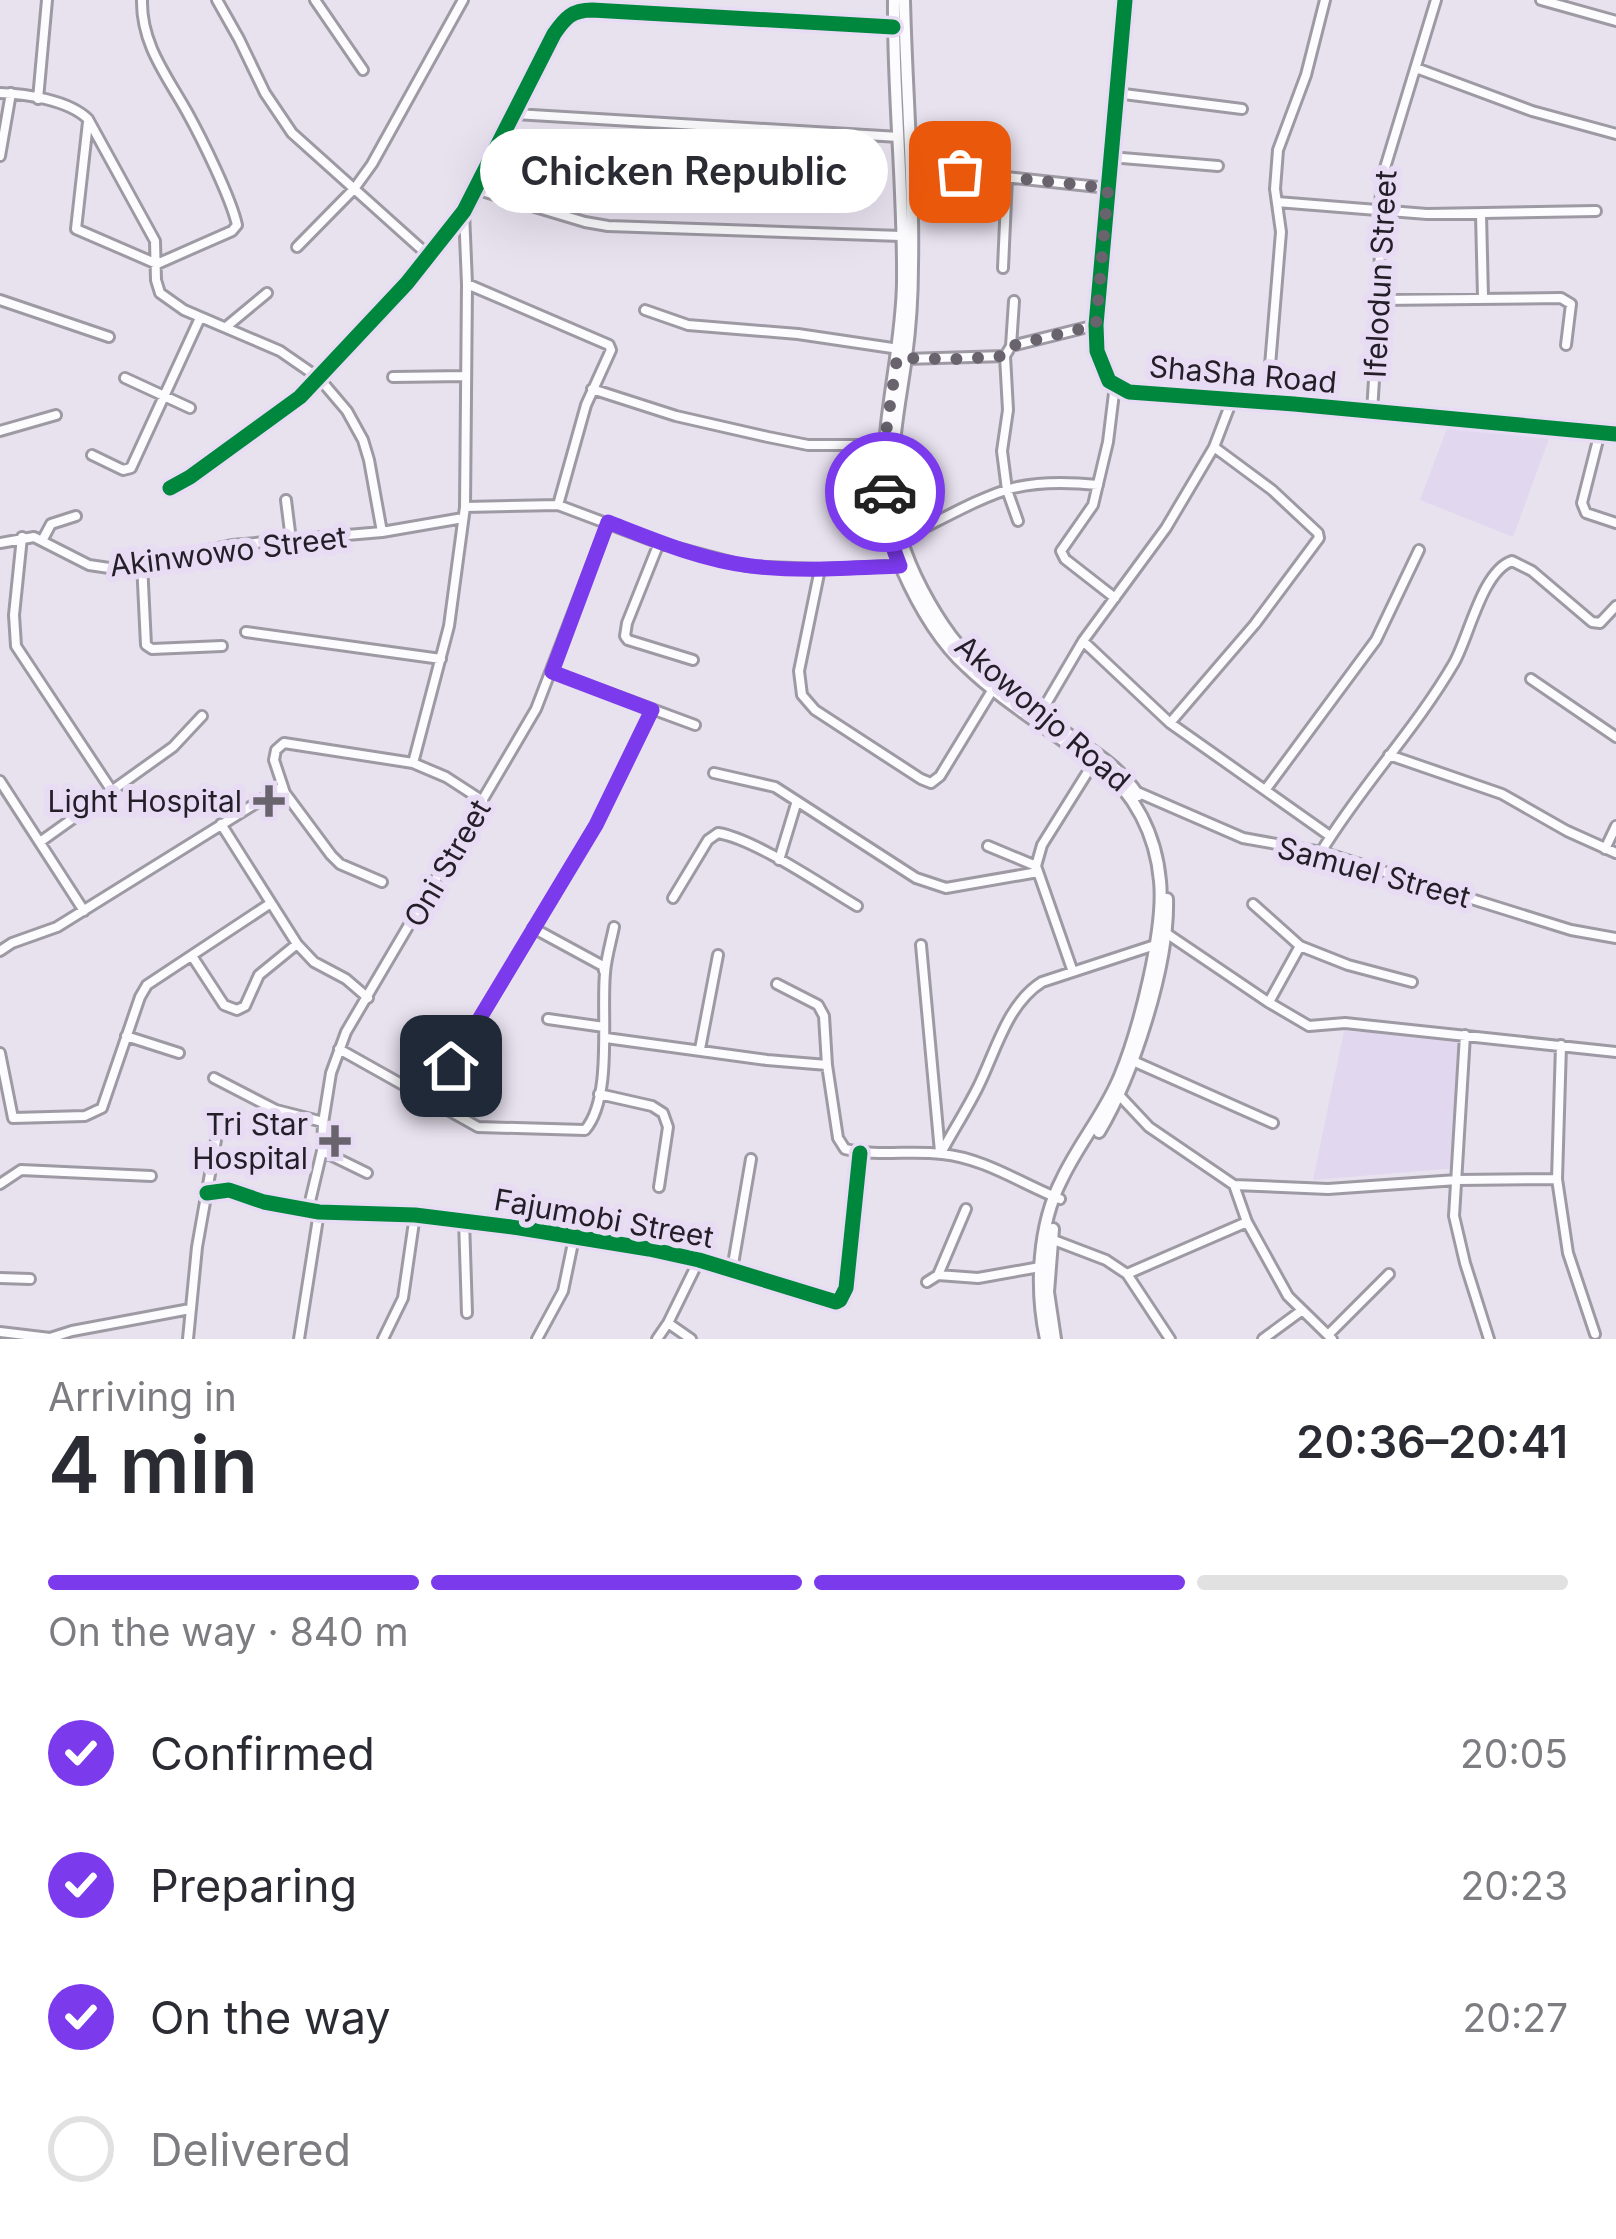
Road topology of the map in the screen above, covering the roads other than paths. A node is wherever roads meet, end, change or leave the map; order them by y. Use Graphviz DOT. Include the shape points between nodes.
graph roads {
  1 [pos="46,0"];
  2 [pos="142,0"];
  3 [pos="217,0"];
  4 [pos="314,0"];
  5 [pos="463,0"];
  6 [pos="894,0"];
  7 [pos="904,0"];
  8 [pos="1125,0"];
  9 [pos="1325,0"];
  10 [pos="1436,0"];
  11 [pos="1541,0"];
  12 [pos="1616,21"];
  13 [pos="893,27"];
  14 [pos="1416,68"];
  15 [pos="363,70"];
  16 [pos="5,93"];
  17 [pos="1116,93"];
  18 [pos="38,99"];
  19 [pos="1242,109"];
  20 [pos="514,114"];
  21 [pos="88,119"];
  22 [pos="904,123"];
  23 [pos="1616,134"];
  24 [pos="899,137"];
  25 [pos="0,156"];
  26 [pos="1110,158"];
  27 [pos="912,166"];
  28 [pos="1218,166"];
  29 [pos="1007,177"];
  30 [pos="1108,188"];
  31 [pos="354,189"];
  32 [pos="475,189"];
  33 [pos="1277,202"];
  34 [pos="464,211"];
  35 [pos="1380,211"];
  36 [pos="1596,211"];
  37 [pos="1481,214"];
  38 [pos="902,236"];
  39 [pos="297,248"];
  40 [pos="429,256"];
  41 [pos="157,264"];
  42 [pos="1003,268"];
  43 [pos="467,284"];
  44 [pos="267,293"];
  45 [pos="1483,297"];
  46 [pos="0,300"];
  47 [pos="1378,300"];
  48 [pos="1014,301"];
  49 [pos="645,310"];
  50 [pos="200,318"];
  51 [pos="1096,325"];
  52 [pos="226,327"];
  53 [pos="110,337"];
  54 [pos="1566,345"];
  55 [pos="1011,346"];
  56 [pos="902,354"];
  57 [pos="1005,356"];
  58 [pos="465,376"];
  59 [pos="124,377"];
  60 [pos="392,377"];
  61 [pos="319,378"];
  62 [pos="1114,386"];
  63 [pos="592,389"];
  64 [pos="164,396"];
  65 [pos="1232,399"];
  66 [pos="1267,402"];
  67 [pos="190,408"];
  68 [pos="1372,412"];
  69 [pos="56,415"];
  70 [pos="0,431"];
  71 [pos="1600,432"];
  72 [pos="1616,434"];
  73 [pos="884,446"];
  74 [pos="1214,447"];
  75 [pos="92,455"];
  76 [pos="1098,485"];
  77 [pos="170,488"];
  78 [pos="1007,490"];
  79 [pos="286,500"];
  80 [pos="558,505"];
  81 [pos="464,512"];
  82 [pos="76,516"];
  83 [pos="1018,521"];
  84 [pos="608,522"];
  85 [pos="1616,523"];
  86 [pos="382,532"];
  87 [pos="22,537"];
  88 [pos="43,539"];
  89 [pos="901,539"];
  90 [pos="290,540"];
  91 [pos="0,542"];
  92 [pos="659,543"];
  93 [pos="1419,550"];
  94 [pos="142,563"];
  95 [pos="900,566"];
  96 [pos="820,569"];
  97 [pos="1116,599"];
  98 [pos="1616,606"];
  99 [pos="246,632"];
  100 [pos="1083,641"];
  101 [pos="222,646"];
  102 [pos="441,659"];
  103 [pos="693,660"];
  104 [pos="552,672"];
  105 [pos="1531,679"];
  106 [pos="993,689"];
  107 [pos="652,710"];
  108 [pos="202,716"];
  109 [pos="1039,716"];
  110 [pos="1170,723"];
  111 [pos="695,725"];
  112 [pos="1616,737"];
  113 [pos="1389,755"];
  114 [pos="1095,761"];
  115 [pos="413,764"];
  116 [pos="714,773"];
  117 [pos="0,781"];
  118 [pos="282,787"];
  119 [pos="1266,789"];
  120 [pos="112,791"];
  121 [pos="1132,793"];
  122 [pos="483,801"];
  123 [pos="796,803"];
  124 [pos="221,824"];
  125 [pos="1616,826"];
  126 [pos="1330,836"];
  127 [pos="40,842"];
  128 [pos="988,846"];
  129 [pos="1605,849"];
  130 [pos="1321,852"];
  131 [pos="1616,853"];
  132 [pos="779,860"];
  133 [pos="1037,869"];
  134 [pos="382,882"];
  135 [pos="674,898"];
  136 [pos="271,903"];
  137 [pos="1253,904"];
  138 [pos="857,906"];
  139 [pos="84,911"];
  140 [pos="614,927"];
  141 [pos="533,928"];
  142 [pos="1166,933"];
  143 [pos="1616,938"];
  144 [pos="297,944"];
  145 [pos="921,945"];
  146 [pos="1155,945"];
  147 [pos="1300,946"];
  148 [pos="0,951"];
  149 [pos="718,955"];
  150 [pos="192,956"];
  151 [pos="1073,972"];
  152 [pos="605,973"];
  153 [pos="1412,982"];
  154 [pos="777,984"];
  155 [pos="368,998"];
  156 [pos="1268,1002"];
  157 [pos="548,1018"];
  158 [pos="605,1032"];
  159 [pos="126,1036"];
  160 [pos="1465,1036"];
  161 [pos="1561,1045"];
  162 [pos="339,1049"];
  163 [pos="700,1049"];
  164 [pos="1616,1052"];
  165 [pos="0,1053"];
  166 [pos="179,1053"];
  167 [pos="1133,1061"];
  168 [pos="827,1065"];
  169 [pos="214,1078"];
  170 [pos="599,1094"];
  171 [pos="1119,1095"];
  172 [pos="430,1100"];
  173 [pos="323,1123"];
  174 [pos="1274,1123"];
  175 [pos="216,1140"];
  176 [pos="322,1151"];
  177 [pos="860,1153"];
  178 [pos="940,1153"];
  179 [pos="751,1160"];
  180 [pos="367,1173"];
  181 [pos="151,1176"];
  182 [pos="1556,1179"];
  183 [pos="1457,1180"];
  184 [pos="0,1184"];
  185 [pos="1234,1185"];
  186 [pos="659,1187"];
  187 [pos="207,1193"];
  188 [pos="1057,1198"];
  189 [pos="966,1209"];
  190 [pos="308,1210"];
  191 [pos="319,1212"];
  192 [pos="416,1215"];
  193 [pos="464,1220"];
  194 [pos="1247,1222"];
  195 [pos="574,1238"];
  196 [pos="1047,1239"];
  197 [pos="699,1259"];
  198 [pos="1042,1266"];
  199 [pos="732,1270"];
  200 [pos="1126,1274"];
  201 [pos="1389,1274"];
  202 [pos="938,1275"];
  203 [pos="0,1278"];
  204 [pos="30,1279"];
  205 [pos="927,1282"];
  206 [pos="190,1310"];
  207 [pos="1301,1310"];
  208 [pos="466,1313"];
  209 [pos="668,1323"];
  210 [pos="0,1332"];
  211 [pos="1595,1334"];
  212 [pos="1330,1337"];
  213 [pos="50,1338"];
  214 [pos="188,1339"];
  215 [pos="299,1339"];
  216 [pos="383,1339"];
  217 [pos="537,1339"];
  218 [pos="657,1339"];
  219 [pos="691,1339"];
  220 [pos="1050,1339"];
  221 [pos="1170,1339"];
  222 [pos="1263,1339"];
  223 [pos="1490,1339"];
  1 -- 18 [label="street"];
  2 -- 41 [label="street" via="151,51 190,117 236,225"];
  3 -- 31 [label="street" via="276,112"];
  4 -- 15 [label="street"];
  5 -- 31 [label="street"];
  6 -- 13 [label="main road, Akowonjo Road"];
  7 -- 22 [label="main road, Akowonjo Road"];
  8 -- 17 [label="main road, ShaSha Road"];
  9 -- 33 [label="street" via="1277,150"];
  10 -- 14 [label="street, Ifelodun Street"];
  11 -- 12 [label="street"];
  13 -- 20 [label="street" via="575,11 554,34"];
  13 -- 22 [label="main road, Akowonjo Road"];
  14 -- 23 [label="street"];
  14 -- 35 [label="street, Ifelodun Street" via="1384,169"];
  16 -- 18 [label="street"];
  16 -- 25 [label="street"];
  17 -- 19 [label="street"];
  17 -- 26 [label="main road, ShaSha Road"];
  18 -- 21 [label="street"];
  20 -- 24 [label="street"];
  20 -- 32 [label="street"];
  21 -- 41 [label="street" via="155,241"];
  21 -- 41 [label="street" via="76,229"];
  22 -- 24 [label="main road, Akowonjo Road"];
  22 -- 27 [label="main road, Akowonjo Road"];
  24 -- 38 [label="main road, Akowonjo Road"];
  26 -- 28 [label="street"];
  26 -- 30 [label="main road, ShaSha Road"];
  27 -- 29 [label="street"];
  27 -- 56 [label="main road, Akowonjo Road"];
  29 -- 30 [label="street"];
  29 -- 42 [label="street"];
  30 -- 51 [label="main road, ShaSha Road"];
  31 -- 39 [label="street"];
  31 -- 40 [label="street"];
  32 -- 34 [label="street"];
  32 -- 38 [label="street" via="608,226"];
  33 -- 35 [label="street"];
  33 -- 66 [label="street"];
  34 -- 40 [label="street"];
  34 -- 43 [label="street"];
  35 -- 37 [label="street"];
  35 -- 47 [label="street, Ifelodun Street"];
  36 -- 37 [label="street"];
  37 -- 45 [label="street"];
  38 -- 56 [label="main road, Akowonjo Road"];
  40 -- 61 [label="street"];
  41 -- 50 [label="street" via="160,293"];
  43 -- 58 [label="street"];
  43 -- 63 [label="street" via="609,345"];
  44 -- 52 [label="street"];
  45 -- 47 [label="street"];
  45 -- 54 [label="street" via="1568,300"];
  46 -- 53 [label="street"];
  47 -- 68 [label="street, Ifelodun Street"];
  48 -- 55 [label="street"];
  49 -- 56 [label="street" via="688,326 798,334"];
  50 -- 52 [label="street"];
  50 -- 64 [label="street"];
  51 -- 55 [label="street"];
  51 -- 62 [label="main road, ShaSha Road" via="1101,364"];
  52 -- 61 [label="street"];
  55 -- 57 [label="street"];
  56 -- 57 [label="street"];
  56 -- 73 [label="main road, Akowonjo Road"];
  56 -- 89 [label="main road, Akowonjo Road" via="893,445"];
  57 -- 78 [label="street"];
  58 -- 60 [label="street"];
  58 -- 81 [label="street"];
  59 -- 64 [label="street"];
  61 -- 77 [label="street"];
  61 -- 86 [label="street" via="363,440"];
  62 -- 65 [label="main road, ShaSha Road"];
  62 -- 76 [label="street"];
  63 -- 73 [label="street" via="808,445"];
  63 -- 80 [label="street"];
  64 -- 67 [label="street"];
  64 -- 75 [label="street" via="130,468"];
  65 -- 66 [label="main road, ShaSha Road"];
  65 -- 74 [label="street"];
  66 -- 68 [label="main road, ShaSha Road"];
  68 -- 71 [label="main road, ShaSha Road"];
  69 -- 70 [label="street"];
  71 -- 72 [label="main road, ShaSha Road"];
  71 -- 85 [label="street" via="1582,503 1586,513"];
  73 -- 95 [label="main road, Akowonjo Road" via="890,539"];
  74 -- 97 [label="street"];
  74 -- 110 [label="street" via="1319,538"];
  76 -- 78 [label="street"];
  76 -- 97 [label="street" via="1094,505 1061,551"];
  78 -- 83 [label="street"];
  78 -- 89 [label="street"];
  79 -- 90 [label="street"];
  80 -- 81 [label="street, Akinwowo Street"];
  80 -- 84 [label="street"];
  81 -- 86 [label="street, Akinwowo Street"];
  81 -- 102 [label="street"];
  82 -- 88 [label="street" via="51,524"];
  84 -- 92 [label="street"];
  84 -- 104 [label="street, Oni Street"];
  86 -- 90 [label="street, Akinwowo Street"];
  87 -- 88 [label="street, Akinwowo Street"];
  87 -- 91 [label="street, Akinwowo Street"];
  87 -- 120 [label="street" via="16,646"];
  88 -- 94 [label="street, Akinwowo Street" via="96,568"];
  89 -- 109 [label="main road, Akowonjo Road" via="952,637"];
  90 -- 94 [label="street, Akinwowo Street"];
  92 -- 96 [label="street" via="746,566"];
  92 -- 103 [label="street" via="625,636"];
  93 -- 119 [label="street" via="1376,640"];
  94 -- 101 [label="street" via="146,645"];
  95 -- 96 [label="street"];
  95 -- 106 [label="main road, Akowonjo Road" via="940,635"];
  96 -- 106 [label="street" via="799,671 802,695 815,710 931,783"];
  97 -- 100 [label="street"];
  98 -- 113 [label="street" via="1592,622 1532,571 1503,564 1455,661"];
  99 -- 102 [label="street"];
  100 -- 109 [label="street"];
  100 -- 110 [label="street"];
  102 -- 115 [label="street"];
  104 -- 107 [label="street"];
  104 -- 122 [label="street, Oni Street"];
  105 -- 112 [label="street"];
  106 -- 109 [label="main road, Akowonjo Road"];
  107 -- 111 [label="street"];
  107 -- 141 [label="street"];
  108 -- 120 [label="street"];
  109 -- 114 [label="main road, Akowonjo Road"];
  109 -- 121 [label="main road, Akowonjo Road" via="1102,755"];
  110 -- 119 [label="street"];
  113 -- 126 [label="street"];
  113 -- 129 [label="street" via="1502,794"];
  114 -- 121 [label="main road, Akowonjo Road"];
  114 -- 133 [label="street" via="1042,845"];
  115 -- 118 [label="street" via="284,743 274,760"];
  115 -- 122 [label="street"];
  116 -- 123 [label="street" via="775,788"];
  117 -- 127 [label="street"];
  118 -- 124 [label="street"];
  118 -- 134 [label="street" via="340,864"];
  119 -- 126 [label="street"];
  120 -- 127 [label="street"];
  121 -- 130 [label="street, Samuel Street" via="1243,838"];
  121 -- 142 [label="main road, Akowonjo Road" via="1150,815 1162,855"];
  121 -- 146 [label="main road, Akowonjo Road" via="1158,867"];
  122 -- 155 [label="street, Oni Street"];
  123 -- 132 [label="street"];
  123 -- 133 [label="street" via="935,886"];
  124 -- 136 [label="street"];
  124 -- 139 [label="street"];
  125 -- 129 [label="street"];
  126 -- 130 [label="street"];
  127 -- 139 [label="street"];
  128 -- 133 [label="street"];
  129 -- 131 [label="street"];
  130 -- 143 [label="street, Samuel Street"];
  132 -- 135 [label="street" via="718,833"];
  132 -- 138 [label="street"];
  133 -- 151 [label="street"];
  136 -- 144 [label="street"];
  136 -- 150 [label="street"];
  137 -- 147 [label="street"];
  139 -- 148 [label="street"];
  140 -- 152 [label="street"];
  141 -- 152 [label="street"];
  141 -- 172 [label="street"];
  142 -- 156 [label="street"];
  142 -- 167 [label="main road, Akowonjo Road"];
  144 -- 150 [label="street" via="260,975 237,1010 224,1005"];
  144 -- 155 [label="street"];
  145 -- 178 [label="street"];
  146 -- 151 [label="street"];
  146 -- 188 [label="main road, Akowonjo Road" via="1121,1075"];
  147 -- 153 [label="street"];
  147 -- 156 [label="street"];
  149 -- 163 [label="street"];
  150 -- 159 [label="street" via="147,985"];
  151 -- 178 [label="street" via="1042,982 1017,1004"];
  152 -- 158 [label="street"];
  154 -- 168 [label="street" via="818,1005"];
  155 -- 162 [label="street, Oni Street"];
  156 -- 160 [label="street" via="1310,1026"];
  157 -- 158 [label="street"];
  158 -- 163 [label="street"];
  158 -- 170 [label="street"];
  159 -- 165 [label="street" via="102,1108 85,1117 13,1118"];
  159 -- 166 [label="street"];
  160 -- 161 [label="street"];
  160 -- 183 [label="street"];
  161 -- 164 [label="street"];
  161 -- 182 [label="street"];
  162 -- 172 [label="street"];
  162 -- 173 [label="street, Oni Street"];
  163 -- 168 [label="street"];
  167 -- 171 [label="main road, Akowonjo Road"];
  167 -- 174 [label="street"];
  168 -- 177 [label="street" via="838,1138"];
  169 -- 173 [label="street"];
  170 -- 172 [label="street" via="585,1130 478,1126"];
  170 -- 186 [label="street" via="663,1113"];
  171 -- 185 [label="street"];
  171 -- 188 [label="main road, Akowonjo Road"];
  173 -- 176 [label="street, Oni Street"];
  175 -- 187 [label="street"];
  176 -- 180 [label="street"];
  176 -- 190 [label="street, Oni Street"];
  177 -- 178 [label="street"];
  177 -- 199 [label="street, Fajumobi Street" via="840,1300"];
  178 -- 188 [label="street"];
  179 -- 199 [label="street"];
  181 -- 184 [label="street" via="21,1170"];
  182 -- 183 [label="street"];
  182 -- 211 [label="street" via="1568,1253"];
  183 -- 185 [label="street" via="1328,1189"];
  183 -- 223 [label="street" via="1454,1216"];
  185 -- 194 [label="street"];
  187 -- 190 [label="street, Fajumobi Street" via="229,1190"];
  187 -- 206 [label="street"];
  188 -- 196 [label="main road, Akowonjo Road"];
  189 -- 202 [label="street"];
  190 -- 191 [label="street, Fajumobi Street"];
  191 -- 192 [label="street, Fajumobi Street"];
  191 -- 215 [label="street"];
  192 -- 193 [label="street, Fajumobi Street"];
  192 -- 216 [label="street" via="404,1298"];
  193 -- 195 [label="street, Fajumobi Street"];
  193 -- 208 [label="street"];
  194 -- 200 [label="street"];
  194 -- 207 [label="street"];
  195 -- 197 [label="street, Fajumobi Street"];
  195 -- 217 [label="street" via="563,1291"];
  196 -- 198 [label="main road, Akowonjo Road"];
  196 -- 200 [label="street"];
  196 -- 220 [label="main road, Akowonjo Road"];
  197 -- 199 [label="street, Fajumobi Street"];
  197 -- 209 [label="street"];
  198 -- 202 [label="street" via="978,1278"];
  198 -- 220 [label="main road, Akowonjo Road"];
  200 -- 221 [label="street"];
  201 -- 212 [label="street"];
  202 -- 205 [label="street"];
  203 -- 204 [label="street"];
  206 -- 213 [label="street"];
  206 -- 214 [label="street"];
  207 -- 212 [label="street"];
  207 -- 222 [label="street"];
  209 -- 218 [label="street"];
  209 -- 219 [label="street"];
  210 -- 213 [label="street"];
}
